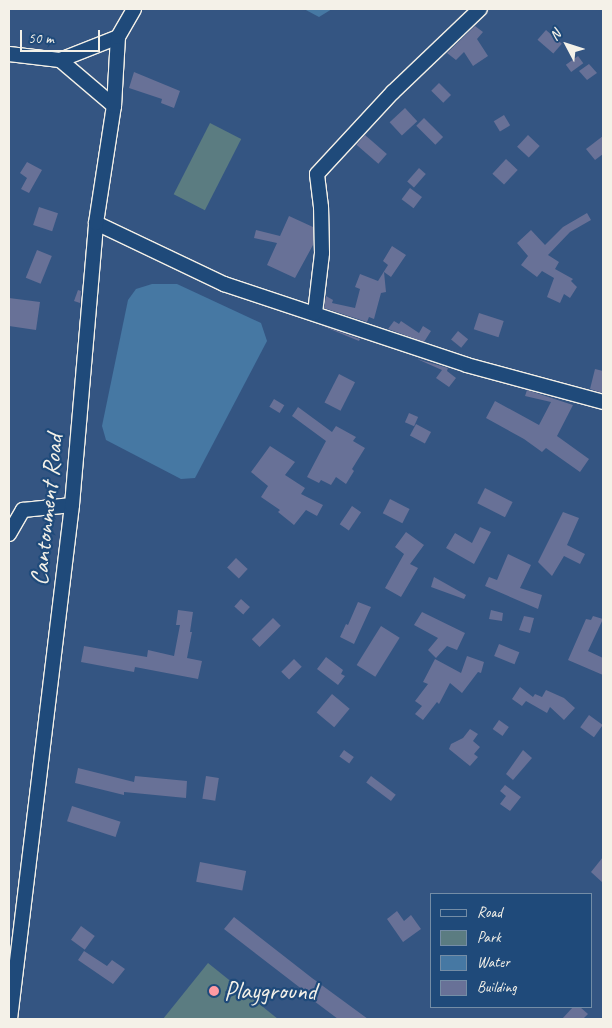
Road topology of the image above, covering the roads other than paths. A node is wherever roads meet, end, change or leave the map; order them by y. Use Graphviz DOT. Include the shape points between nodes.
graph roads {
  1 [pos="134,9"];
  2 [pos="480,9"];
  3 [pos="118,37"];
  4 [pos="9,54"];
  5 [pos="60,60"];
  6 [pos="114,106"];
  7 [pos="96,223"];
  8 [pos="315,313"];
  9 [pos="603,402"];
  10 [pos="72,505"];
  11 [pos="9,534"];
  12 [pos="10,1019"];
  1 -- 3 [label="street, Cantonment Road"];
  2 -- 8 [label="street" via="393,92 317,174 322,252"];
  3 -- 5 [label="street"];
  3 -- 6 [label="street, Cantonment Road"];
  4 -- 5 [label="street"];
  5 -- 6 [label="street"];
  6 -- 7 [label="street, Cantonment Road"];
  7 -- 8 [label="street" via="224,284"];
  7 -- 10 [label="street, Cantonment Road"];
  8 -- 9 [label="street" via="467,365"];
  10 -- 11 [label="street" via="23,510"];
  10 -- 12 [label="street, Cantonment Road"];
}
